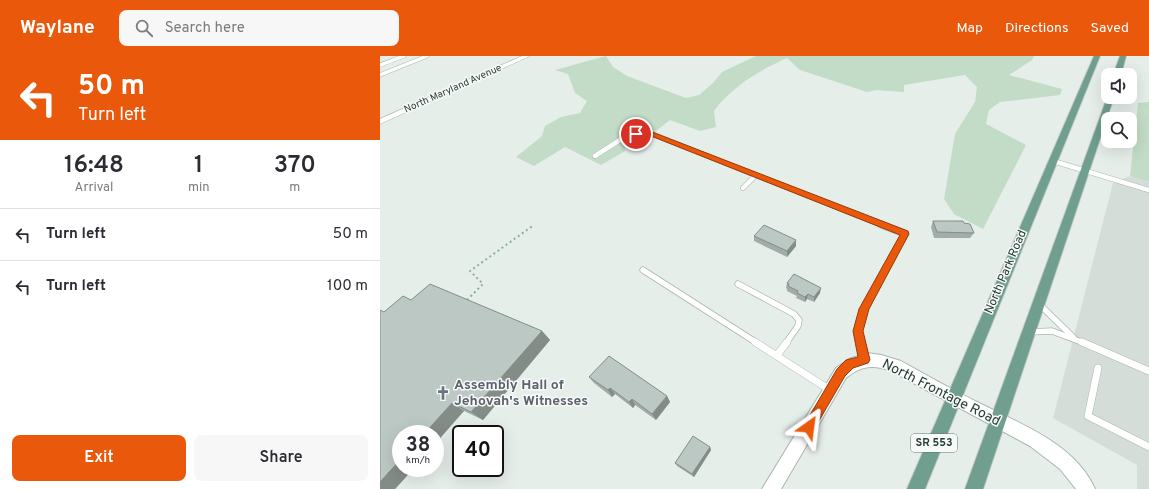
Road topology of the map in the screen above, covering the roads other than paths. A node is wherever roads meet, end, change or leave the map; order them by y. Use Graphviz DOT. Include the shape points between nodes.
graph roads {
  1 [pos="404,56"];
  2 [pos="427,56"];
  3 [pos="527,56"];
  4 [pos="1097,56"];
  5 [pos="1123,56"];
  6 [pos="380,65"];
  7 [pos="1119,68"];
  8 [pos="380,75"];
  9 [pos="1108,104"];
  10 [pos="380,122"];
  11 [pos="595,156"];
  12 [pos="1053,161"];
  13 [pos="1085,171"];
  14 [pos="756,175"];
  15 [pos="743,188"];
  16 [pos="1149,190"];
  17 [pos="643,270"];
  18 [pos="738,284"];
  19 [pos="1038,303"];
  20 [pos="1028,332"];
  21 [pos="1075,338"];
  22 [pos="777,355"];
  23 [pos="864,360"];
  24 [pos="1098,368"];
  25 [pos="1149,371"];
  26 [pos="830,390"];
  27 [pos="953,398"];
  28 [pos="997,421"];
  29 [pos="1149,447"];
  30 [pos="771,489"];
  31 [pos="916,489"];
  32 [pos="974,489"];
  33 [pos="1086,489"];
  1 -- 6 [label="lane"];
  2 -- 8 [label="lane"];
  3 -- 10 [label="street, North Maryland Avenue"];
  4 -- 12 [label="main road, North Park Road"];
  5 -- 7 [label="main road"];
  9 -- 13 [label="main road"];
  11 -- 14 [label="lane" via="623,138 647,132"];
  12 -- 13 [label="lane"];
  12 -- 27 [label="main road, North Park Road"];
  13 -- 16 [label="lane"];
  13 -- 19 [label="main road"];
  14 -- 15 [label="lane"];
  14 -- 23 [label="lane" via="905,234 864,309 858,331"];
  17 -- 22 [label="lane"];
  18 -- 22 [label="lane" via="794,314 799,320 798,326"];
  19 -- 20 [label="main road"];
  19 -- 21 [label="lane"];
  20 -- 21 [label="lane" via="1052,331"];
  20 -- 28 [label="main road"];
  21 -- 25 [label="lane"];
  22 -- 26 [label="lane"];
  23 -- 26 [label="street, North Frontage Road" via="850,364"];
  23 -- 27 [label="street, North Frontage Road" via="880,360 896,366"];
  24 -- 29 [label="lane" via="1088,416"];
  26 -- 30 [label="street, North Frontage Road"];
  27 -- 28 [label="street, North Frontage Road"];
  27 -- 31 [label="main road, North Park Road / SR 553"];
  28 -- 32 [label="main road"];
  28 -- 33 [label="street, North Frontage Road" via="1056,455 1071,468"];
}
